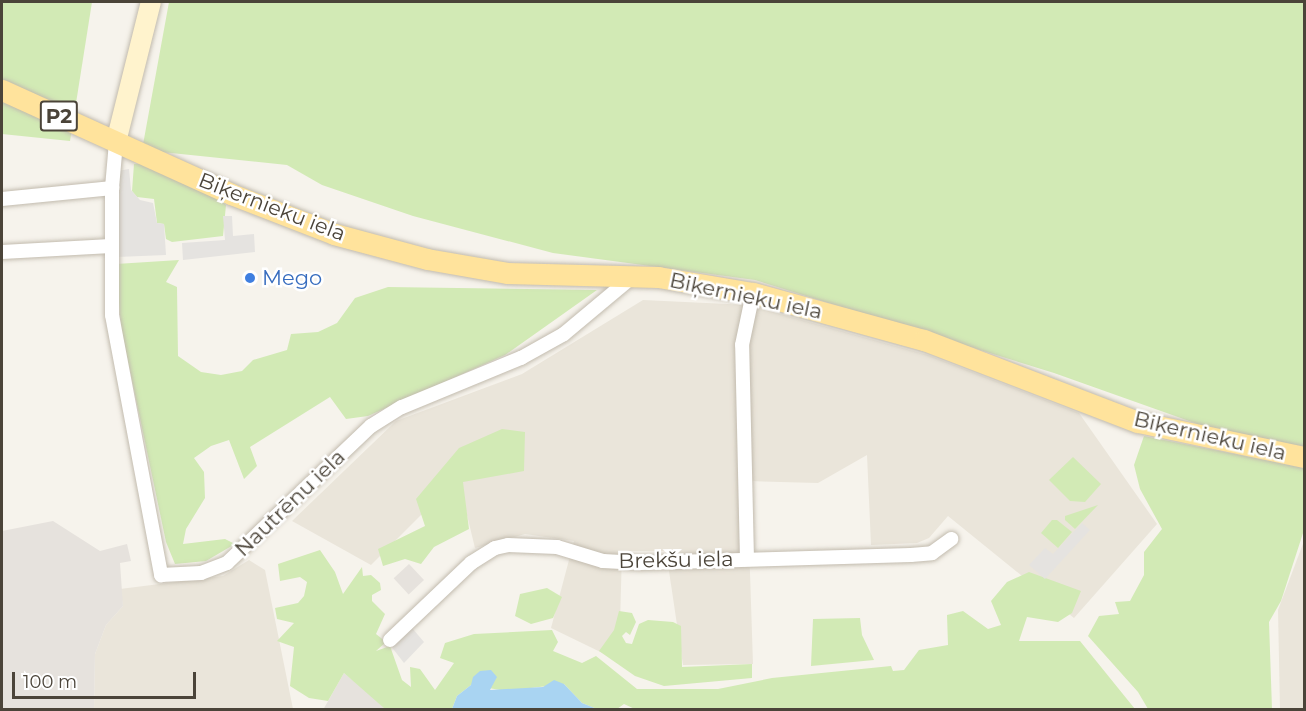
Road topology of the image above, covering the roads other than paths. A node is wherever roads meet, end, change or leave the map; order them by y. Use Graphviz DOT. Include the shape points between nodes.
graph roads {
  1 [pos="151,2"];
  2 [pos="2,90"];
  3 [pos="116,141"];
  4 [pos="112,188"];
  5 [pos="2,199"];
  6 [pos="111,246"];
  7 [pos="2,252"];
  8 [pos="632,278"];
  9 [pos="753,293"];
  10 [pos="1305,457"];
  11 [pos="951,539"];
  12 [pos="747,559"];
  13 [pos="390,640"];
  1 -- 3 [label="main road"];
  2 -- 3 [label="main road, P2"];
  3 -- 4 [label="street, Nautrēnu iela"];
  3 -- 8 [label="main road, Biķernieku iela" via="312,226 416,256 507,273"];
  4 -- 5 [label="street"];
  4 -- 6 [label="street, Nautrēnu iela"];
  6 -- 7 [label="street"];
  6 -- 8 [label="street, Nautrēnu iela" via="115,338 161,575 201,573 227,563 370,426 402,407 521,358 560,337 596,312"];
  8 -- 9 [label="main road, Biķernieku iela" via="694,281"];
  9 -- 10 [label="main road, Biķernieku iela" via="924,339 1138,422"];
  9 -- 12 [label="street, Brekšu iela" via="742,345"];
  11 -- 12 [label="street, Brekšu iela" via="932,553"];
  12 -- 13 [label="street, Brekšu iela" via="620,564 534,544 495,548 471,563"];
}
